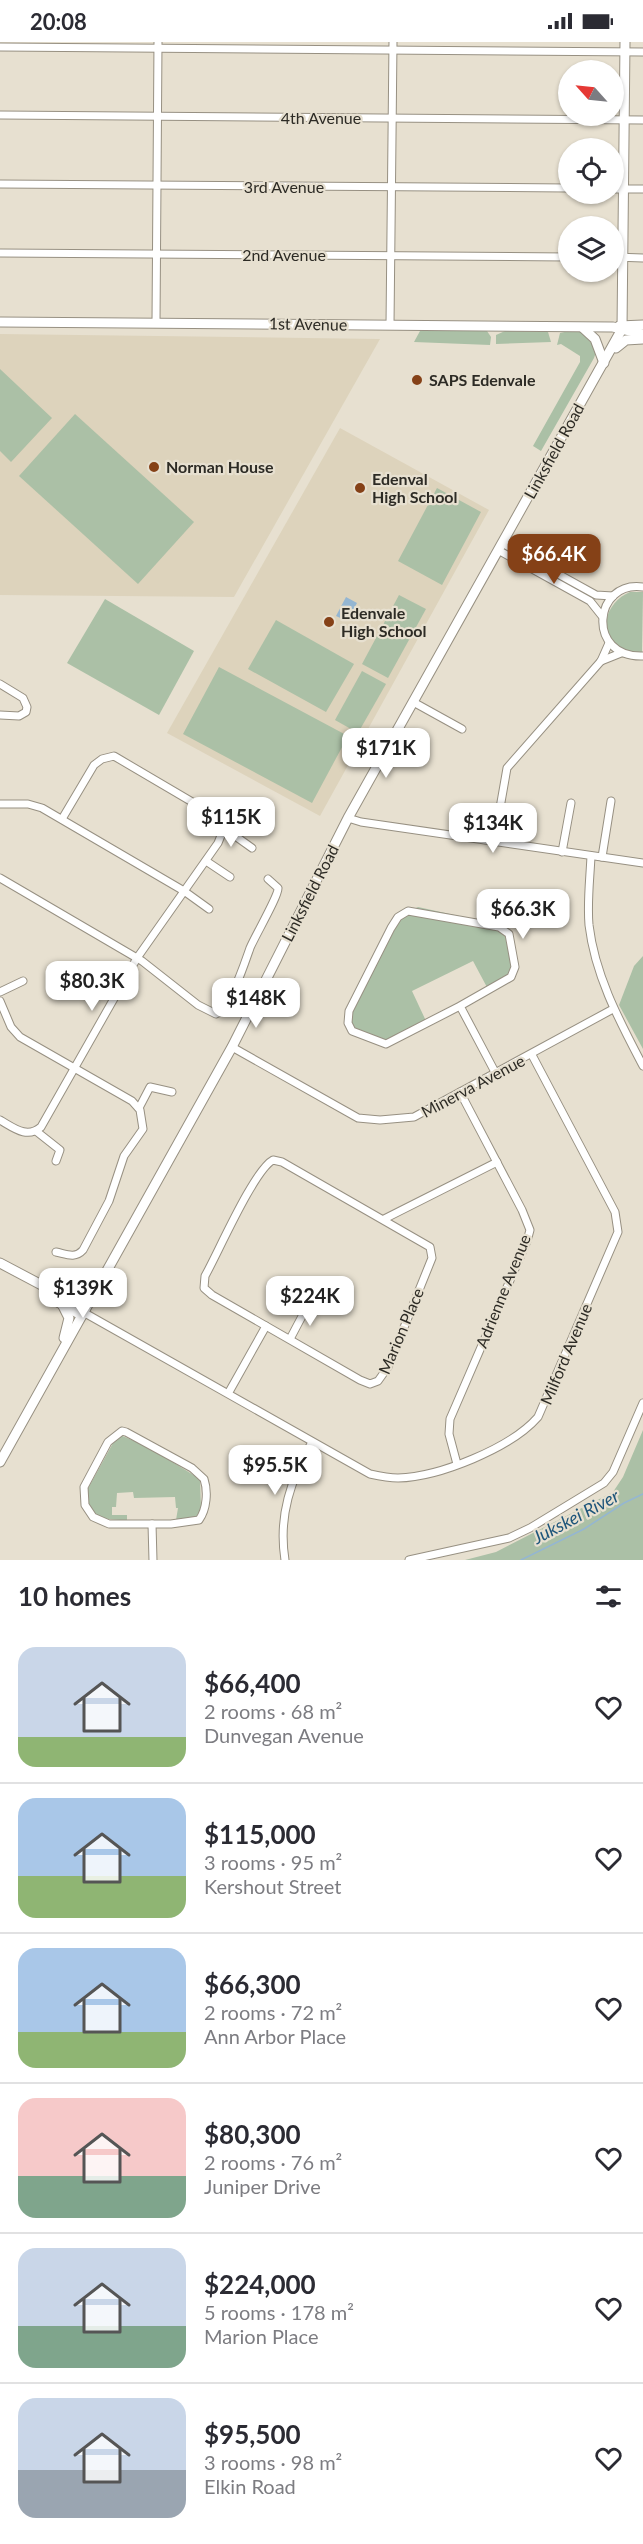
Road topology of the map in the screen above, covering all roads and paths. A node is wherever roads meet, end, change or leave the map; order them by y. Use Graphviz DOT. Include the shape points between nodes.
graph roads {
  1 [pos="158,45"];
  2 [pos="393,46"];
  3 [pos="0,47"];
  4 [pos="625,47"];
  5 [pos="643,52"];
  6 [pos="0,115"];
  7 [pos="157,117"];
  8 [pos="392,118"];
  9 [pos="625,120"];
  10 [pos="643,120"];
  11 [pos="0,184"];
  12 [pos="157,186"];
  13 [pos="392,188"];
  14 [pos="558,188"];
  15 [pos="624,189"];
  16 [pos="643,189"];
  17 [pos="0,253"];
  18 [pos="156,254"];
  19 [pos="391,256"];
  20 [pos="558,257"];
  21 [pos="624,257"];
  22 [pos="643,258"];
  23 [pos="619,282"];
  24 [pos="0,322"];
  25 [pos="156,323"];
  26 [pos="390,325"];
  27 [pos="643,325"];
  28 [pos="581,327"];
  29 [pos="620,327"];
  30 [pos="643,334"];
  31 [pos="643,339"];
  32 [pos="605,360"];
  33 [pos="500,547"];
  34 [pos="555,576"];
  35 [pos="642,585"];
  36 [pos="613,596"];
  37 [pos="603,616"];
  38 [pos="609,643"];
  39 [pos="621,653"];
  40 [pos="643,656"];
  41 [pos="601,661"];
  42 [pos="0,684"];
  43 [pos="415,703"];
  44 [pos="0,715"];
  45 [pos="462,729"];
  46 [pos="611,801"];
  47 [pos="571,803"];
  48 [pos="0,804"];
  49 [pos="348,818"];
  50 [pos="62,819"];
  51 [pos="224,828"];
  52 [pos="494,842"];
  53 [pos="252,848"];
  54 [pos="562,852"];
  55 [pos="591,856"];
  56 [pos="602,857"];
  57 [pos="206,861"];
  58 [pos="643,863"];
  59 [pos="230,877"];
  60 [pos="0,879"];
  61 [pos="268,879"];
  62 [pos="184,891"];
  63 [pos="209,909"];
  64 [pos="137,958"];
  65 [pos="23,981"];
  66 [pos="0,992"];
  67 [pos="0,1000"];
  68 [pos="460,1006"];
  69 [pos="613,1009"];
  70 [pos="232,1047"];
  71 [pos="532,1055"];
  72 [pos="643,1066"];
  73 [pos="75,1068"];
  74 [pos="495,1072"];
  75 [pos="172,1092"];
  76 [pos="460,1092"];
  77 [pos="139,1108"];
  78 [pos="0,1120"];
  79 [pos="36,1131"];
  80 [pos="56,1161"];
  81 [pos="497,1162"];
  82 [pos="384,1219"];
  83 [pos="56,1252"];
  84 [pos="0,1263"];
  85 [pos="0,1269"];
  86 [pos="95,1290"];
  87 [pos="59,1299"];
  88 [pos="309,1303"];
  89 [pos="83,1312"];
  90 [pos="266,1326"];
  91 [pos="290,1340"];
  92 [pos="61,1352"];
  93 [pos="229,1392"];
  94 [pos="643,1403"];
  95 [pos="312,1442"];
  96 [pos="0,1462"];
  97 [pos="457,1464"];
  98 [pos="152,1524"];
  99 [pos="153,1560"];
  100 [pos="285,1560"];
  101 [pos="409,1560"];
  1 -- 2 [label="street"];
  1 -- 3 [label="street"];
  1 -- 7 [label="street"];
  2 -- 4 [label="street"];
  2 -- 8 [label="street"];
  4 -- 5 [label="street"];
  4 -- 9 [label="main road"];
  6 -- 7 [label="street, 4th Avenue"];
  7 -- 8 [label="street, 4th Avenue"];
  7 -- 12 [label="street"];
  8 -- 9 [label="street, 4th Avenue"];
  8 -- 13 [label="street"];
  9 -- 10 [label="street, 4th Avenue"];
  9 -- 15 [label="main road"];
  11 -- 12 [label="street, 3rd Avenue"];
  12 -- 13 [label="street, 3rd Avenue"];
  12 -- 18 [label="street"];
  13 -- 14 [label="street, 3rd Avenue"];
  13 -- 19 [label="street"];
  15 -- 16 [label="street"];
  17 -- 18 [label="street, 2nd Avenue"];
  18 -- 19 [label="street, 2nd Avenue"];
  18 -- 25 [label="street"];
  19 -- 20 [label="street, 2nd Avenue"];
  19 -- 26 [label="street"];
  21 -- 22 [label="street"];
  23 -- 29 [label="main road"];
  24 -- 25 [label="main road, 1st Avenue"];
  25 -- 26 [label="main road, 1st Avenue"];
  26 -- 28 [label="main road, 1st Avenue"];
  27 -- 29 [label="main road, 1st Avenue"];
  28 -- 29 [label="main road, 1st Avenue"];
  28 -- 32 [label="main road" via="595,339"];
  29 -- 30 [label="main road, 1st Avenue"];
  29 -- 32 [label="main road, Linksfield Road"];
  31 -- 32 [label="main road" via="624,341"];
  32 -- 33 [label="main road, Linksfield Road"];
  33 -- 34 [label="street"];
  33 -- 43 [label="main road, Linksfield Road"];
  34 -- 36 [label="street" via="598,596"];
  34 -- 37 [label="street"];
  35 -- 36 [label="street"];
  36 -- 37 [label="street"];
  37 -- 38 [label="street" via="603,630"];
  38 -- 39 [label="street"];
  38 -- 41 [label="street"];
  39 -- 40 [label="street"];
  39 -- 41 [label="street"];
  41 -- 52 [label="street" via="507,768"];
  42 -- 44 [label="street" via="23,698 27,707 18,716"];
  43 -- 45 [label="street"];
  43 -- 49 [label="main road, Linksfield Road"];
  46 -- 56 [label="street"];
  47 -- 54 [label="street"];
  48 -- 50 [label="street" via="34,805"];
  49 -- 52 [label="street"];
  49 -- 70 [label="main road, Linksfield Road"];
  50 -- 51 [label="street" via="94,765 114,756 216,816"];
  50 -- 62 [label="street"];
  51 -- 53 [label="street"];
  51 -- 57 [label="street"];
  52 -- 54 [label="street"];
  54 -- 55 [label="street"];
  55 -- 56 [label="street"];
  55 -- 69 [label="street" via="591,936"];
  56 -- 58 [label="street"];
  57 -- 59 [label="street"];
  57 -- 62 [label="street"];
  60 -- 64 [label="street"];
  61 -- 64 [label="street" via="278,888 278,894 222,1011 207,1011"];
  62 -- 63 [label="street"];
  62 -- 64 [label="street"];
  64 -- 73 [label="street"];
  65 -- 66 [label="street"];
  67 -- 73 [label="street" via="16,1034"];
  68 -- 68 [label="street" via="511,977 514,967 508,934 499,927 408,911 398,917 347,1020 352,1030 386,1044"];
  68 -- 74 [label="street"];
  69 -- 71 [label="street, Minerva Avenue"];
  69 -- 72 [label="street"];
  70 -- 76 [label="street, Minerva Avenue" via="368,1120 410,1119"];
  70 -- 86 [label="main road, Linksfield Road"];
  71 -- 74 [label="street, Minerva Avenue"];
  71 -- 97 [label="street, Milford Avenue" via="615,1212 618,1232 538,1417 499,1446"];
  73 -- 77 [label="street"];
  73 -- 79 [label="street"];
  74 -- 76 [label="street, Minerva Avenue"];
  75 -- 77 [label="street" via="150,1087"];
  76 -- 81 [label="street, Adrienne Avenue"];
  77 -- 83 [label="street" via="143,1129 124,1156 109,1201 83,1250 74,1256"];
  78 -- 79 [label="street" via="24,1133"];
  79 -- 80 [label="street" via="60,1150"];
  81 -- 82 [label="street"];
  81 -- 97 [label="street, Adrienne Avenue" via="530,1230 448,1425"];
  82 -- 90 [label="street, Marion Place" via="282,1162 270,1162 248,1195 203,1282 206,1291"];
  82 -- 91 [label="street, Marion Place" via="425,1242 432,1258 383,1377 367,1383"];
  84 -- 87 [label="main road"];
  85 -- 87 [label="main road"];
  86 -- 87 [label="main road" via="73,1299"];
  86 -- 89 [label="main road, Linksfield Road"];
  87 -- 89 [label="main road"];
  87 -- 92 [label="main road" via="69,1318"];
  88 -- 91 [label="street"];
  89 -- 92 [label="main road, Linksfield Road"];
  89 -- 93 [label="street, Milford Avenue"];
  90 -- 91 [label="street, Marion Place"];
  90 -- 93 [label="street"];
  92 -- 96 [label="main road, Linksfield Road"];
  93 -- 95 [label="street, Milford Avenue"];
  94 -- 101 [label="street" via="616,1466 604,1483 509,1538"];
  95 -- 97 [label="street, Milford Avenue" via="362,1470 391,1478"];
  95 -- 100 [label="street" via="290,1488"];
  98 -- 98 [label="street" via="102,1522 85,1505 83,1492 87,1480 117,1432 126,1432 192,1468 204,1479 205,1509 200,1520"];
  98 -- 99 [label="street"];
}
